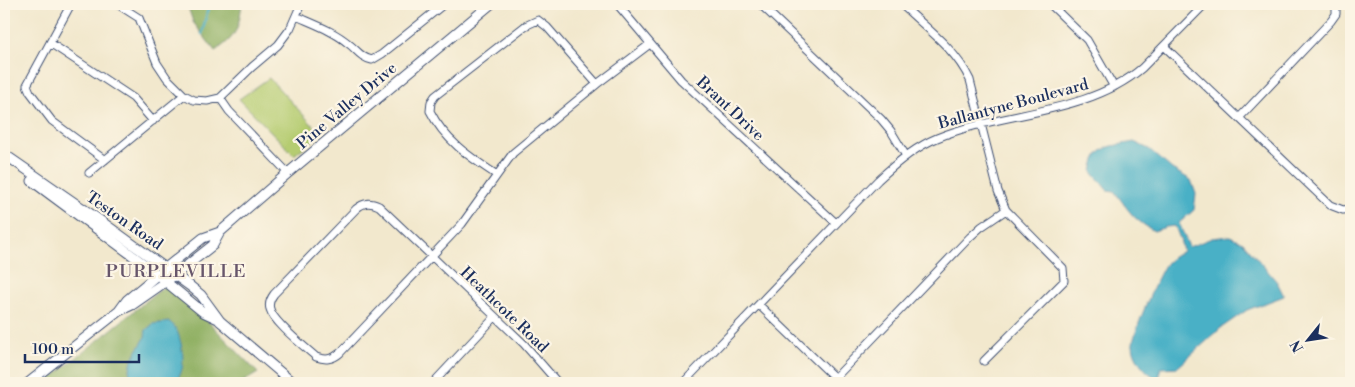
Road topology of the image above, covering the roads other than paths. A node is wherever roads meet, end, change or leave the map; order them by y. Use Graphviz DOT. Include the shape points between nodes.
graph roads {
  1 [pos="71,4"];
  2 [pos="117,4"];
  3 [pos="301,4"];
  4 [pos="444,4"];
  5 [pos="491,4"];
  6 [pos="617,4"];
  7 [pos="760,4"];
  8 [pos="901,4"];
  9 [pos="1050,4"];
  10 [pos="1192,4"];
  11 [pos="1205,4"];
  12 [pos="1336,4"];
  13 [pos="127,7"];
  14 [pos="1199,10"];
  15 [pos="296,16"];
  16 [pos="50,43"];
  17 [pos="650,44"];
  18 [pos="1164,46"];
  19 [pos="597,84"];
  20 [pos="1114,87"];
  21 [pos="184,95"];
  22 [pos="220,98"];
  23 [pos="1240,118"];
  24 [pos="153,121"];
  25 [pos="981,125"];
  26 [pos="4,154"];
  27 [pos="906,156"];
  28 [pos="4,160"];
  29 [pos="105,160"];
  30 [pos="89,173"];
  31 [pos="288,173"];
  32 [pos="497,175"];
  33 [pos="1350,209"];
  34 [pos="1006,210"];
  35 [pos="836,223"];
  36 [pos="220,232"];
  37 [pos="431,256"];
  38 [pos="167,268"];
  39 [pos="157,275"];
  40 [pos="176,275"];
  41 [pos="165,282"];
  42 [pos="759,306"];
  43 [pos="119,311"];
  44 [pos="495,317"];
  45 [pos="220,321"];
  46 [pos="984,361"];
  47 [pos="686,380"];
  48 [pos="837,381"];
  49 [pos="28,383"];
  50 [pos="293,383"];
  51 [pos="433,383"];
  52 [pos="558,383"];
  53 [pos="694,383"];
  1 -- 16 [label="street"];
  2 -- 13 [label="street"];
  3 -- 15 [label="street"];
  4 -- 15 [label="street" via="372,60 364,58 335,34"];
  5 -- 31 [label="street, Pine Valley Drive"];
  6 -- 17 [label="street, Brant Drive"];
  7 -- 27 [label="street" via="881,119"];
  8 -- 25 [label="street" via="951,49 964,67"];
  9 -- 20 [label="street" via="1087,40"];
  10 -- 14 [label="street"];
  11 -- 14 [label="street, Ballantyne Boulevard"];
  12 -- 23 [label="street" via="1336,14 1331,20"];
  13 -- 21 [label="street" via="139,18 157,63"];
  14 -- 18 [label="street, Ballantyne Boulevard"];
  15 -- 22 [label="street" via="278,45"];
  16 -- 24 [label="street" via="133,98"];
  16 -- 29 [label="street" via="28,81 28,88 52,122"];
  17 -- 19 [label="street"];
  17 -- 35 [label="street, Brant Drive" via="680,80"];
  18 -- 20 [label="street, Ballantyne Boulevard" via="1131,78"];
  18 -- 23 [label="street"];
  19 -- 32 [label="street" via="518,149"];
  19 -- 32 [label="street" via="538,20 525,26 435,96 430,111 453,144"];
  20 -- 25 [label="street, Ballantyne Boulevard" via="1080,101"];
  21 -- 22 [label="street" via="206,101"];
  21 -- 24 [label="street"];
  22 -- 31 [label="street"];
  23 -- 33 [label="street" via="1330,205"];
  24 -- 29 [label="street"];
  25 -- 27 [label="street, Ballantyne Boulevard" via="936,138"];
  25 -- 34 [label="street"];
  26 -- 38 [label="street, Teston Road"];
  27 -- 35 [label="street, Ballantyne Boulevard"];
  28 -- 39 [label="street, Teston Road"];
  29 -- 30 [label="street"];
  31 -- 36 [label="street, Pine Valley Drive"];
  32 -- 37 [label="street" via="469,216"];
  34 -- 46 [label="street" via="1064,268 1064,281"];
  34 -- 48 [label="street" via="970,237"];
  35 -- 42 [label="street, Ballantyne Boulevard"];
  36 -- 38 [label="street, Pine Valley Drive" via="203,238"];
  36 -- 40 [label="street, Pine Valley Drive" via="213,245"];
  37 -- 37 [label="street" via="379,206 366,203 356,208 274,294 269,308 276,320 316,357 331,358 340,353"];
  37 -- 44 [label="street, Heathcote Road"];
  38 -- 39 [label="street, Pine Valley Drive"];
  38 -- 40 [label="street, Teston Road"];
  39 -- 41 [label="street, Teston Road"];
  39 -- 43 [label="street, Pine Valley Drive"];
  40 -- 41 [label="street, Pine Valley Drive"];
  40 -- 45 [label="street, Teston Road" via="201,295"];
  41 -- 43 [label="street, Pine Valley Drive"];
  41 -- 45 [label="street, Teston Road"];
  42 -- 47 [label="street, Ballantyne Boulevard"];
  42 -- 48 [label="street"];
  43 -- 49 [label="street, Pine Valley Drive"];
  44 -- 51 [label="street"];
  44 -- 52 [label="street, Heathcote Road"];
  45 -- 50 [label="street, Teston Road"];
  47 -- 53 [label="street"];
}
